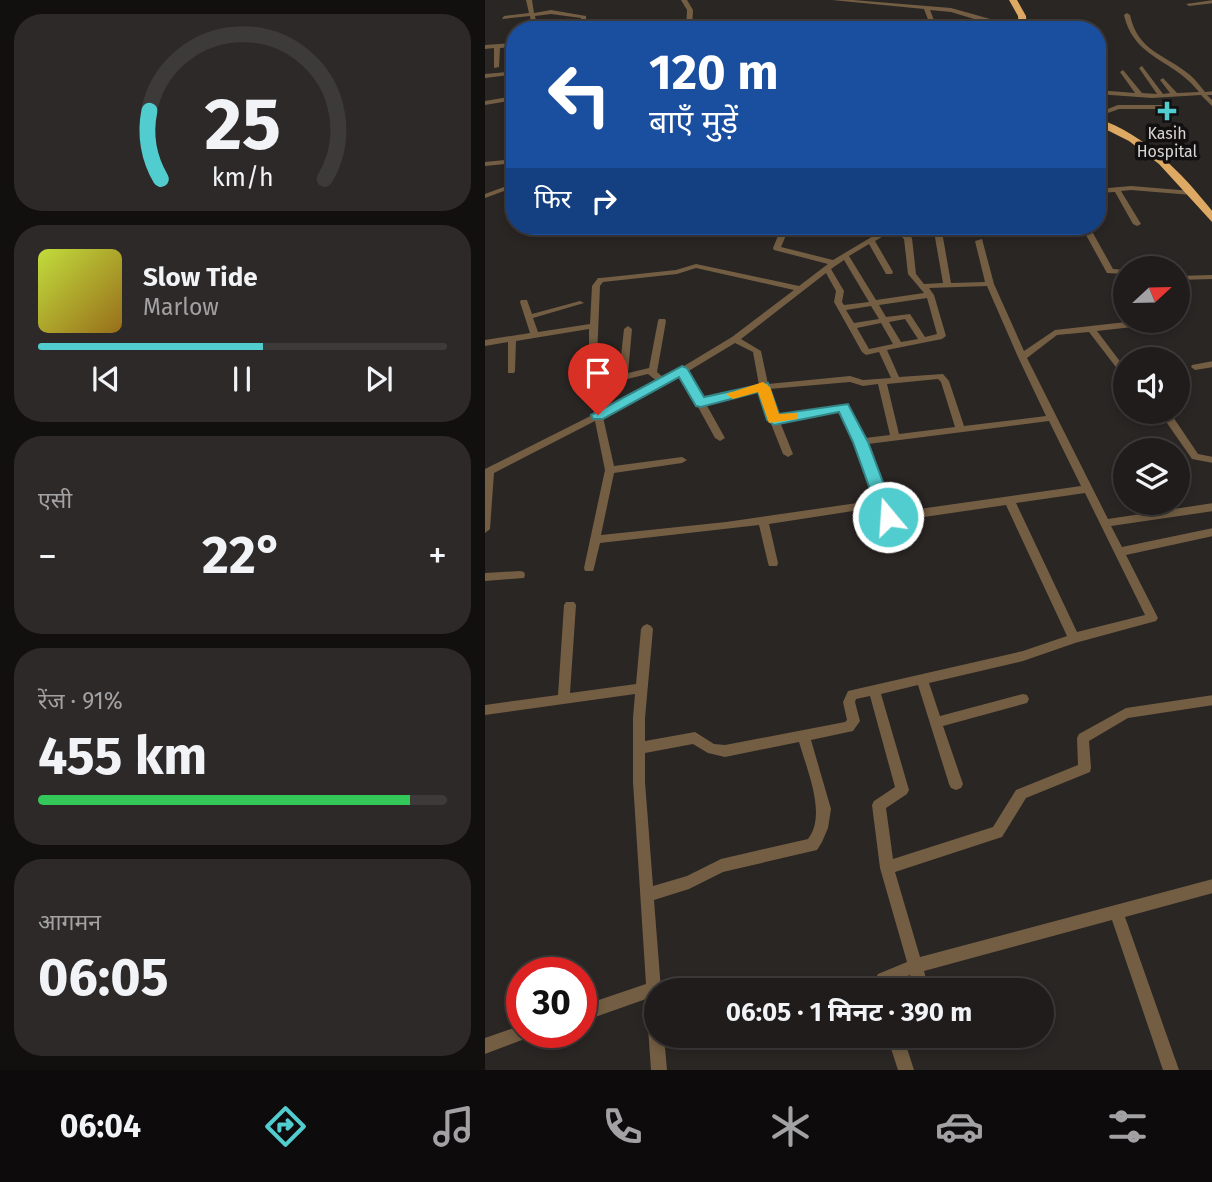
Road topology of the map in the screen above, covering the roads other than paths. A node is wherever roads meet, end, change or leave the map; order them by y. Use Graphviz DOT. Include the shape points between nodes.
graph roads {
  1 [pos="529,0"];
  2 [pos="684,0"];
  3 [pos="835,0"];
  4 [pos="1006,0"];
  5 [pos="1013,0"];
  6 [pos="1212,1"];
  7 [pos="1189,4"];
  8 [pos="925,8"];
  9 [pos="531,14"];
  10 [pos="1127,15"];
  11 [pos="504,18"];
  12 [pos="533,21"];
  13 [pos="584,21"];
  14 [pos="689,21"];
  15 [pos="931,21"];
  16 [pos="989,21"];
  17 [pos="1016,21"];
  18 [pos="1021,21"];
  19 [pos="497,46"];
  20 [pos="506,46"];
  21 [pos="485,47"];
  22 [pos="496,67"];
  23 [pos="1142,68"];
  24 [pos="1123,72"];
  25 [pos="506,74"];
  26 [pos="485,76"];
  27 [pos="1163,80"];
  28 [pos="1106,93"];
  29 [pos="1201,93"];
  30 [pos="1212,93"];
  31 [pos="1140,95"];
  32 [pos="1175,95"];
  33 [pos="1162,96"];
  34 [pos="506,100"];
  35 [pos="485,103"];
  36 [pos="1212,105"];
  37 [pos="1168,107"];
  38 [pos="1106,113"];
  39 [pos="1106,123"];
  40 [pos="1106,123"];
  41 [pos="506,162"];
  42 [pos="485,164"];
  43 [pos="506,188"];
  44 [pos="1117,190"];
  45 [pos="1106,191"];
  46 [pos="1193,193"];
  47 [pos="485,196"];
  48 [pos="1212,205"];
  49 [pos="1212,220"];
  50 [pos="1137,224"];
  51 [pos="782,235"];
  52 [pos="880,235"];
  53 [pos="904,235"];
  54 [pos="939,235"];
  55 [pos="1090,235"];
  56 [pos="871,240"];
  57 [pos="979,241"];
  58 [pos="845,255"];
  59 [pos="830,266"];
  60 [pos="1113,271"];
  61 [pos="889,272"];
  62 [pos="1212,277"];
  63 [pos="1190,278"];
  64 [pos="990,284"];
  65 [pos="947,285"];
  66 [pos="924,286"];
  67 [pos="802,289"];
  68 [pos="930,295"];
  69 [pos="524,302"];
  70 [pos="580,303"];
  71 [pos="875,303"];
  72 [pos="841,308"];
  73 [pos="529,317"];
  74 [pos="885,320"];
  75 [pos="662,321"];
  76 [pos="593,326"];
  77 [pos="851,326"];
  78 [pos="1113,326"];
  79 [pos="1091,328"];
  80 [pos="628,329"];
  81 [pos="535,334"];
  82 [pos="512,338"];
  83 [pos="735,339"];
  84 [pos="923,340"];
  85 [pos="485,343"];
  86 [pos="898,344"];
  87 [pos="882,349"];
  88 [pos="1022,357"];
  89 [pos="1113,357"];
  90 [pos="624,359"];
  91 [pos="1212,364"];
  92 [pos="1195,367"];
  93 [pos="682,370"];
  94 [pos="511,371"];
  95 [pos="653,372"];
  96 [pos="896,379"];
  97 [pos="882,381"];
  98 [pos="663,382"];
  99 [pos="763,387"];
  100 [pos="701,402"];
  101 [pos="598,415"];
  102 [pos="1052,418"];
  103 [pos="774,420"];
  104 [pos="1172,424"];
  105 [pos="961,430"];
  106 [pos="720,438"];
  107 [pos="895,438"];
  108 [pos="860,442"];
  109 [pos="788,454"];
  110 [pos="682,460"];
  111 [pos="1212,460"];
  112 [pos="610,470"];
  113 [pos="487,472"];
  114 [pos="1088,489"];
  115 [pos="1010,502"];
  116 [pos="884,503"];
  117 [pos="1212,507"];
  118 [pos="763,520"];
  119 [pos="1104,523"];
  120 [pos="485,529"];
  121 [pos="1212,532"];
  122 [pos="594,540"];
  123 [pos="1119,552"];
  124 [pos="773,563"];
  125 [pos="589,568"];
  126 [pos="520,575"];
  127 [pos="485,577"];
  128 [pos="570,606"];
  129 [pos="647,629"];
  130 [pos="1074,638"];
  131 [pos="922,680"];
  132 [pos="642,688"];
  133 [pos="874,690"];
  134 [pos="564,699"];
  135 [pos="1023,699"];
  136 [pos="1212,700"];
  137 [pos="485,710"];
  138 [pos="936,723"];
  139 [pos="804,736"];
  140 [pos="639,748"];
  141 [pos="956,784"];
  142 [pos="887,869"];
  143 [pos="1212,886"];
  144 [pos="646,895"];
  145 [pos="1116,911"];
  146 [pos="915,966"];
  147 [pos="650,978"];
  148 [pos="883,978"];
  149 [pos="918,978"];
  150 [pos="644,992"];
  151 [pos="597,1009"];
  152 [pos="506,1039"];
  153 [pos="485,1046"];
  154 [pos="657,1048"];
  155 [pos="899,1048"];
  156 [pos="659,1070"];
  157 [pos="906,1070"];
  158 [pos="1171,1070"];
  1 -- 9 [label="street"];
  2 -- 14 [label="street"];
  3 -- 8 [label="street"];
  4 -- 17 [label="highway"];
  5 -- 18 [label="highway"];
  6 -- 7 [label="street"];
  8 -- 15 [label="street"];
  8 -- 16 [label="street"];
  9 -- 11 [label="street"];
  9 -- 12 [label="street"];
  9 -- 13 [label="street" via="554,12 584,17"];
  10 -- 29 [label="street" via="1127,29 1141,44 1185,74"];
  19 -- 20 [label="street"];
  19 -- 21 [label="street"];
  19 -- 22 [label="street"];
  23 -- 33 [label="street"];
  24 -- 31 [label="street"];
  25 -- 26 [label="street"];
  27 -- 32 [label="street"];
  28 -- 31 [label="street"];
  29 -- 30 [label="street"];
  29 -- 32 [label="street"];
  29 -- 36 [label="street"];
  31 -- 33 [label="street"];
  32 -- 33 [label="street"];
  34 -- 35 [label="street"];
  37 -- 38 [label="street" via="1116,107"];
  39 -- 46 [label="highway" via="1154,154"];
  40 -- 48 [label="highway" via="1165,154"];
  41 -- 42 [label="street"];
  43 -- 47 [label="street"];
  44 -- 45 [label="street"];
  44 -- 46 [label="street" via="1131,187"];
  44 -- 50 [label="street"];
  46 -- 49 [label="highway"];
  51 -- 59 [label="street" via="777,247"];
  52 -- 56 [label="street"];
  53 -- 66 [label="street" via="912,274"];
  54 -- 65 [label="street"];
  55 -- 60 [label="street"];
  56 -- 58 [label="street"];
  56 -- 61 [label="street"];
  57 -- 64 [label="street"];
  58 -- 59 [label="street"];
  58 -- 71 [label="street"];
  59 -- 67 [label="street"];
  59 -- 72 [label="street"];
  62 -- 63 [label="street"];
  64 -- 65 [label="street"];
  64 -- 88 [label="street"];
  65 -- 66 [label="street"];
  66 -- 68 [label="street"];
  67 -- 76 [label="street" via="696,266 607,279 596,286"];
  67 -- 83 [label="street"];
  68 -- 71 [label="street"];
  68 -- 84 [label="street" via="944,335"];
  69 -- 73 [label="street"];
  70 -- 73 [label="street"];
  71 -- 72 [label="street"];
  71 -- 74 [label="street"];
  72 -- 77 [label="street"];
  73 -- 81 [label="street"];
  74 -- 77 [label="street"];
  74 -- 84 [label="street" via="908,317"];
  74 -- 86 [label="street"];
  75 -- 95 [label="street"];
  76 -- 81 [label="street"];
  76 -- 90 [label="street" via="592,360"];
  77 -- 87 [label="street" via="866,352"];
  78 -- 79 [label="street"];
  79 -- 88 [label="street" via="1051,335"];
  79 -- 89 [label="street"];
  80 -- 90 [label="street"];
  81 -- 82 [label="street"];
  82 -- 85 [label="street"];
  82 -- 94 [label="street"];
  83 -- 93 [label="street"];
  83 -- 99 [label="street" via="756,349"];
  84 -- 86 [label="street"];
  86 -- 87 [label="street"];
  87 -- 96 [label="street"];
  88 -- 102 [label="street"];
  90 -- 95 [label="street" via="623,377"];
  91 -- 92 [label="street"];
  93 -- 98 [label="street"];
  93 -- 100 [label="street"];
  95 -- 98 [label="street"];
  96 -- 97 [label="street"];
  96 -- 105 [label="street" via="943,377"];
  97 -- 99 [label="street" via="850,379"];
  97 -- 107 [label="street"];
  98 -- 101 [label="street"];
  99 -- 100 [label="street"];
  99 -- 103 [label="street"];
  100 -- 106 [label="street"];
  101 -- 112 [label="street"];
  101 -- 113 [label="street"];
  102 -- 105 [label="street"];
  102 -- 114 [label="street"];
  103 -- 108 [label="street" via="840,406"];
  103 -- 109 [label="street"];
  104 -- 111 [label="street" via="1195,457"];
  105 -- 107 [label="street"];
  107 -- 108 [label="street"];
  108 -- 116 [label="street"];
  110 -- 112 [label="street"];
  112 -- 122 [label="street"];
  113 -- 120 [label="street"];
  114 -- 115 [label="street"];
  114 -- 119 [label="street"];
  115 -- 116 [label="street" via="894,518 886,515"];
  115 -- 130 [label="street"];
  116 -- 118 [label="street"];
  117 -- 119 [label="street"];
  118 -- 122 [label="street"];
  118 -- 124 [label="street"];
  119 -- 123 [label="street"];
  121 -- 123 [label="street"];
  122 -- 125 [label="street"];
  123 -- 130 [label="street" via="1152,618"];
  126 -- 127 [label="street"];
  128 -- 134 [label="street"];
  129 -- 132 [label="street"];
  130 -- 131 [label="street" via="1023,656"];
  131 -- 133 [label="street"];
  131 -- 138 [label="street"];
  132 -- 134 [label="street"];
  132 -- 140 [label="street"];
  133 -- 139 [label="street" via="850,698 853,724"];
  133 -- 142 [label="street" via="902,790 879,805"];
  134 -- 137 [label="street"];
  135 -- 138 [label="street"];
  136 -- 142 [label="street" via="1126,713 1083,738 1085,768 1021,794 997,832"];
  138 -- 141 [label="street"];
  139 -- 140 [label="street" via="725,751 695,738"];
  139 -- 144 [label="street" via="824,809 812,845 721,866 689,883"];
  140 -- 144 [label="street"];
  142 -- 146 [label="street"];
  143 -- 145 [label="street"];
  144 -- 147 [label="street"];
  145 -- 146 [label="street"];
  145 -- 158 [label="street"];
  146 -- 148 [label="street"];
  146 -- 149 [label="street"];
  150 -- 151 [label="street"];
  152 -- 153 [label="street"];
  154 -- 156 [label="street"];
  155 -- 157 [label="street"];
}
